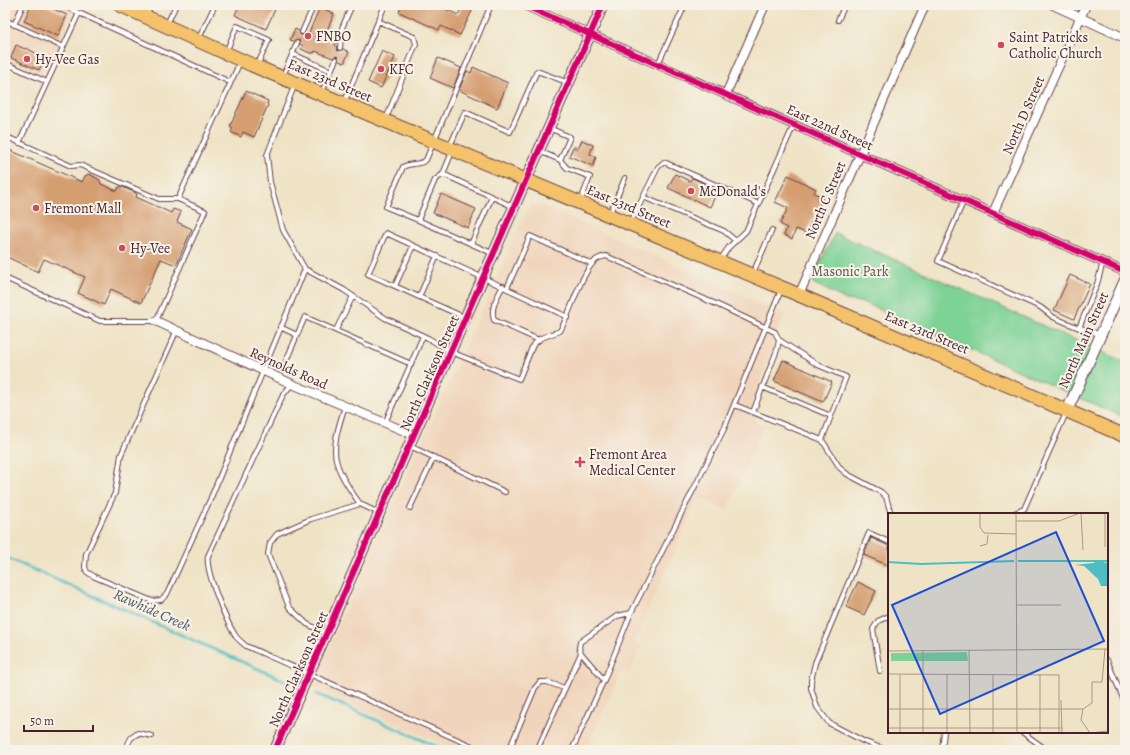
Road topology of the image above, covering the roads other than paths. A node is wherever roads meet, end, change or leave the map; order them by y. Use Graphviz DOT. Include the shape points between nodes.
graph roads {
  1 [pos="23,5"];
  2 [pos="63,5"];
  3 [pos="120,5"];
  4 [pos="176,5"];
  5 [pos="215,5"];
  6 [pos="314,5"];
  7 [pos="352,5"];
  8 [pos="385,5"];
  9 [pos="491,5"];
  10 [pos="524,5"];
  11 [pos="603,5"];
  12 [pos="685,5"];
  13 [pos="765,5"];
  14 [pos="845,5"];
  15 [pos="925,5"];
  16 [pos="1053,5"];
  17 [pos="1086,5"];
  18 [pos="148,11"];
  19 [pos="79,13"];
  20 [pos="1080,18"];
  21 [pos="5,20"];
  22 [pos="838,20"];
  23 [pos="378,21"];
  24 [pos="14,24"];
  25 [pos="166,27"];
  26 [pos="302,32"];
  27 [pos="590,35"];
  28 [pos="1125,38"];
  29 [pos="197,40"];
  30 [pos="297,43"];
  31 [pos="63,47"];
  32 [pos="340,48"];
  33 [pos="226,53"];
  34 [pos="293,54"];
  35 [pos="241,59"];
  36 [pos="336,59"];
  37 [pos="5,63"];
  38 [pos="658,64"];
  39 [pos="257,66"];
  40 [pos="331,71"];
  41 [pos="283,77"];
  42 [pos="48,82"];
  43 [pos="230,82"];
  44 [pos="295,83"];
  45 [pos="568,84"];
  46 [pos="321,94"];
  47 [pos="726,94"];
  48 [pos="344,104"];
  49 [pos="385,121"];
  50 [pos="795,125"];
  51 [pos="549,128"];
  52 [pos="5,136"];
  53 [pos="433,141"];
  54 [pos="19,143"];
  55 [pos="451,149"];
  56 [pos="539,151"];
  57 [pos="859,152"];
  58 [pos="560,160"];
  59 [pos="443,174"];
  60 [pos="625,178"];
  61 [pos="527,180"];
  62 [pos="492,197"];
  63 [pos="643,197"];
  64 [pos="178,198"];
  65 [pos="964,200"];
  66 [pos="580,203"];
  67 [pos="759,204"];
  68 [pos="515,207"];
  69 [pos="993,213"];
  70 [pos="609,215"];
  71 [pos="418,220"];
  72 [pos="630,224"];
  73 [pos="772,230"];
  74 [pos="736,241"];
  75 [pos="471,244"];
  76 [pos="413,246"];
  77 [pos="494,254"];
  78 [pos="437,256"];
  79 [pos="718,262"];
  80 [pos="1103,262"];
  81 [pos="592,264"];
  82 [pos="306,269"];
  83 [pos="1125,272"];
  84 [pos="752,275"];
  85 [pos="484,277"];
  86 [pos="5,278"];
  87 [pos="1125,280"];
  88 [pos="395,286"];
  89 [pos="505,287"];
  90 [pos="782,288"];
  91 [pos="799,295"];
  92 [pos="353,296"];
  93 [pos="419,297"];
  94 [pos="568,317"];
  95 [pos="466,318"];
  96 [pos="156,321"];
  97 [pos="280,327"];
  98 [pos="765,327"];
  99 [pos="1078,328"];
  100 [pos="336,330"];
  101 [pos="176,332"];
  102 [pos="297,335"];
  103 [pos="423,336"];
  104 [pos="1100,336"];
  105 [pos="539,340"];
  106 [pos="779,340"];
  107 [pos="451,352"];
  108 [pos="286,361"];
  109 [pos="411,364"];
  110 [pos="264,371"];
  111 [pos="292,384"];
  112 [pos="762,387"];
  113 [pos="735,405"];
  114 [pos="345,406"];
  115 [pos="1067,411"];
  116 [pos="753,412"];
  117 [pos="831,416"];
  118 [pos="385,423"];
  119 [pos="414,435"];
  120 [pos="1125,436"];
  121 [pos="822,440"];
  122 [pos="409,446"];
  123 [pos="434,457"];
  124 [pos="505,492"];
  125 [pos="360,504"];
  126 [pos="410,508"];
  127 [pos="1024,509"];
  128 [pos="380,513"];
  129 [pos="891,513"];
  130 [pos="1014,513"];
  131 [pos="1022,513"];
  132 [pos="888,542"];
  133 [pos="631,613"];
  134 [pos="888,616"];
  135 [pos="326,633"];
  136 [pos="581,654"];
  137 [pos="1108,662"];
  138 [pos="880,671"];
  139 [pos="308,673"];
  140 [pos="604,680"];
  141 [pos="564,688"];
  142 [pos="1125,703"];
  143 [pos="944,733"];
  144 [pos="1023,733"];
  145 [pos="152,736"];
  146 [pos="276,748"];
  147 [pos="125,750"];
  148 [pos="287,750"];
  149 [pos="481,750"];
  150 [pos="509,750"];
  151 [pos="537,750"];
  152 [pos="572,750"];
  153 [pos="886,750"];
  154 [pos="942,750"];
  155 [pos="1047,750"];
  1 -- 24 [label="lane"];
  2 -- 19 [label="lane"];
  3 -- 18 [label="main road, East 23rd Street"];
  4 -- 25 [label="lane"];
  5 -- 29 [label="lane"];
  6 -- 26 [label="lane"];
  7 -- 32 [label="lane" via="342,28"];
  8 -- 23 [label="lane"];
  9 -- 53 [label="lane"];
  10 -- 27 [label="street, East 22nd Street"];
  11 -- 27 [label="street, North Clarkson Street"];
  12 -- 38 [label="lane"];
  13 -- 47 [label="street"];
  14 -- 22 [label="lane"];
  15 -- 57 [label="street, North C Street"];
  16 -- 20 [label="street"];
  17 -- 20 [label="street, North D Street"];
  18 -- 25 [label="main road, East 23rd Street"];
  19 -- 31 [label="lane"];
  19 -- 43 [label="lane"];
  20 -- 28 [label="street"];
  20 -- 69 [label="street, North D Street"];
  21 -- 24 [label="lane"];
  23 -- 48 [label="lane"];
  23 -- 49 [label="lane" via="414,37 416,44"];
  24 -- 31 [label="lane"];
  25 -- 29 [label="main road, East 23rd Street"];
  27 -- 38 [label="street, East 22nd Street"];
  27 -- 45 [label="street, North Clarkson Street"];
  29 -- 33 [label="main road, East 23rd Street"];
  30 -- 34 [label="lane"];
  31 -- 42 [label="lane"];
  33 -- 35 [label="main road, East 23rd Street"];
  33 -- 39 [label="lane" via="237,26 269,40"];
  34 -- 40 [label="lane"];
  34 -- 41 [label="lane"];
  35 -- 39 [label="main road, East 23rd Street"];
  35 -- 43 [label="lane"];
  36 -- 40 [label="lane"];
  37 -- 42 [label="lane"];
  38 -- 47 [label="street, East 22nd Street"];
  39 -- 41 [label="main road, East 23rd Street"];
  40 -- 46 [label="lane"];
  41 -- 44 [label="main road, East 23rd Street"];
  42 -- 54 [label="lane"];
  43 -- 64 [label="lane"];
  44 -- 46 [label="main road, East 23rd Street"];
  44 -- 82 [label="lane" via="267,155 270,182 283,230"];
  45 -- 51 [label="street, North Clarkson Street"];
  45 -- 55 [label="lane" via="537,71 510,132 465,112"];
  46 -- 48 [label="main road, East 23rd Street"];
  47 -- 50 [label="street, East 22nd Street"];
  48 -- 49 [label="main road, East 23rd Street"];
  49 -- 53 [label="main road, East 23rd Street"];
  50 -- 57 [label="street, East 22nd Street"];
  50 -- 67 [label="lane"];
  51 -- 56 [label="street, North Clarkson Street"];
  51 -- 58 [label="lane" via="570,137"];
  52 -- 54 [label="lane"];
  53 -- 55 [label="main road, East 23rd Street"];
  53 -- 71 [label="lane" via="422,164 408,164 403,167 386,207"];
  54 -- 64 [label="lane" via="71,166 80,165 159,199"];
  55 -- 59 [label="lane"];
  55 -- 61 [label="main road, East 23rd Street"];
  56 -- 58 [label="lane"];
  56 -- 61 [label="street, North Clarkson Street"];
  57 -- 65 [label="street, East 22nd Street"];
  57 -- 91 [label="street, North C Street"];
  58 -- 66 [label="lane" via="567,168 590,177"];
  59 -- 62 [label="lane"];
  59 -- 71 [label="lane" via="435,180"];
  60 -- 70 [label="lane"];
  61 -- 66 [label="main road, East 23rd Street"];
  61 -- 68 [label="street, North Clarkson Street"];
  62 -- 68 [label="lane"];
  62 -- 75 [label="lane"];
  63 -- 67 [label="lane" via="658,167 664,162"];
  63 -- 72 [label="lane"];
  63 -- 74 [label="lane" via="724,231"];
  64 -- 96 [label="lane" via="205,211"];
  65 -- 69 [label="street, East 22nd Street"];
  65 -- 99 [label="lane" via="938,261 1040,307 1053,317"];
  66 -- 70 [label="main road, East 23rd Street"];
  67 -- 74 [label="lane" via="746,231"];
  68 -- 77 [label="street, North Clarkson Street"];
  69 -- 80 [label="street, East 22nd Street"];
  70 -- 72 [label="main road, East 23rd Street"];
  71 -- 75 [label="lane"];
  72 -- 79 [label="main road, East 23rd Street"];
  73 -- 84 [label="lane"];
  74 -- 79 [label="lane"];
  75 -- 77 [label="lane"];
  76 -- 78 [label="lane"];
  76 -- 88 [label="lane"];
  76 -- 88 [label="lane" via="386,233 368,274"];
  77 -- 85 [label="street, North Clarkson Street"];
  78 -- 85 [label="lane"];
  78 -- 93 [label="lane"];
  79 -- 84 [label="main road, East 23rd Street"];
  80 -- 83 [label="street, East 22nd Street"];
  80 -- 99 [label="lane" via="1098,284"];
  81 -- 89 [label="lane" via="530,236"];
  81 -- 94 [label="lane" via="587,269"];
  81 -- 98 [label="lane" via="606,256"];
  82 -- 92 [label="lane"];
  82 -- 97 [label="lane"];
  84 -- 90 [label="main road, East 23rd Street"];
  85 -- 89 [label="lane"];
  85 -- 95 [label="street, North Clarkson Street"];
  86 -- 96 [label="lane" via="100,321"];
  87 -- 104 [label="street, North Main Street"];
  88 -- 93 [label="lane"];
  89 -- 94 [label="lane"];
  89 -- 105 [label="lane" via="493,306 494,320"];
  90 -- 91 [label="main road, East 23rd Street"];
  90 -- 98 [label="lane"];
  91 -- 115 [label="main road, East 23rd Street"];
  92 -- 100 [label="lane"];
  92 -- 103 [label="lane" via="385,318"];
  93 -- 95 [label="lane"];
  94 -- 105 [label="lane" via="560,331"];
  95 -- 107 [label="street, North Clarkson Street"];
  96 -- 101 [label="street, Reynolds Road"];
  97 -- 102 [label="lane"];
  97 -- 110 [label="lane"];
  98 -- 106 [label="lane" via="775,332"];
  98 -- 113 [label="lane"];
  99 -- 104 [label="lane" via="1090,330"];
  100 -- 102 [label="lane" via="305,317"];
  100 -- 109 [label="lane"];
  101 -- 110 [label="street, Reynolds Road"];
  101 -- 110 [label="lane" via="121,455 115,493 86,554 85,567 87,572 95,577 152,601 161,600 167,594"];
  102 -- 108 [label="lane"];
  103 -- 107 [label="lane"];
  103 -- 109 [label="lane"];
  104 -- 115 [label="street, North Main Street"];
  105 -- 107 [label="lane" via="533,345 519,379"];
  106 -- 112 [label="lane"];
  106 -- 117 [label="lane" via="818,365 846,377"];
  107 -- 119 [label="street, North Clarkson Street"];
  109 -- 118 [label="lane"];
  110 -- 111 [label="street, Reynolds Road"];
  111 -- 114 [label="street, Reynolds Road"];
  111 -- 139 [label="lane" via="283,395 207,563 209,576 235,636 246,646"];
  112 -- 116 [label="lane"];
  112 -- 117 [label="lane"];
  113 -- 116 [label="lane"];
  113 -- 133 [label="lane"];
  114 -- 118 [label="street, Reynolds Road"];
  114 -- 125 [label="lane" via="334,450 336,463 344,481"];
  115 -- 120 [label="main road, East 23rd Street"];
  115 -- 127 [label="lane"];
  116 -- 121 [label="lane"];
  117 -- 121 [label="lane"];
  118 -- 119 [label="street, Reynolds Road"];
  119 -- 122 [label="street, North Clarkson Street"];
  121 -- 129 [label="lane" via="840,468 886,497"];
  122 -- 123 [label="lane"];
  122 -- 128 [label="street, North Clarkson Street"];
  123 -- 124 [label="lane"];
  123 -- 126 [label="lane"];
  125 -- 128 [label="lane"];
  125 -- 135 [label="lane" via="311,519 277,534 270,543 268,554 289,607 307,624"];
  127 -- 130 [label="lane"];
  127 -- 131 [label="lane"];
  128 -- 135 [label="street, North Clarkson Street"];
  132 -- 153 [label="lane" via="869,533 822,645 811,681 813,697 828,723"];
  133 -- 136 [label="lane" via="617,616 580,642"];
  133 -- 140 [label="lane"];
  134 -- 138 [label="lane" via="878,621 873,629"];
  135 -- 139 [label="street, North Clarkson Street"];
  136 -- 140 [label="lane"];
  136 -- 141 [label="lane"];
  137 -- 142 [label="lane"];
  139 -- 146 [label="street, North Clarkson Street"];
  139 -- 149 [label="lane"];
  140 -- 152 [label="lane"];
  141 -- 150 [label="lane" via="540,682 535,688"];
  141 -- 151 [label="lane"];
  143 -- 154 [label="lane"];
  144 -- 155 [label="lane"];
  145 -- 147 [label="lane" via="138,733 131,738"];
  146 -- 148 [label="lane"];
}
